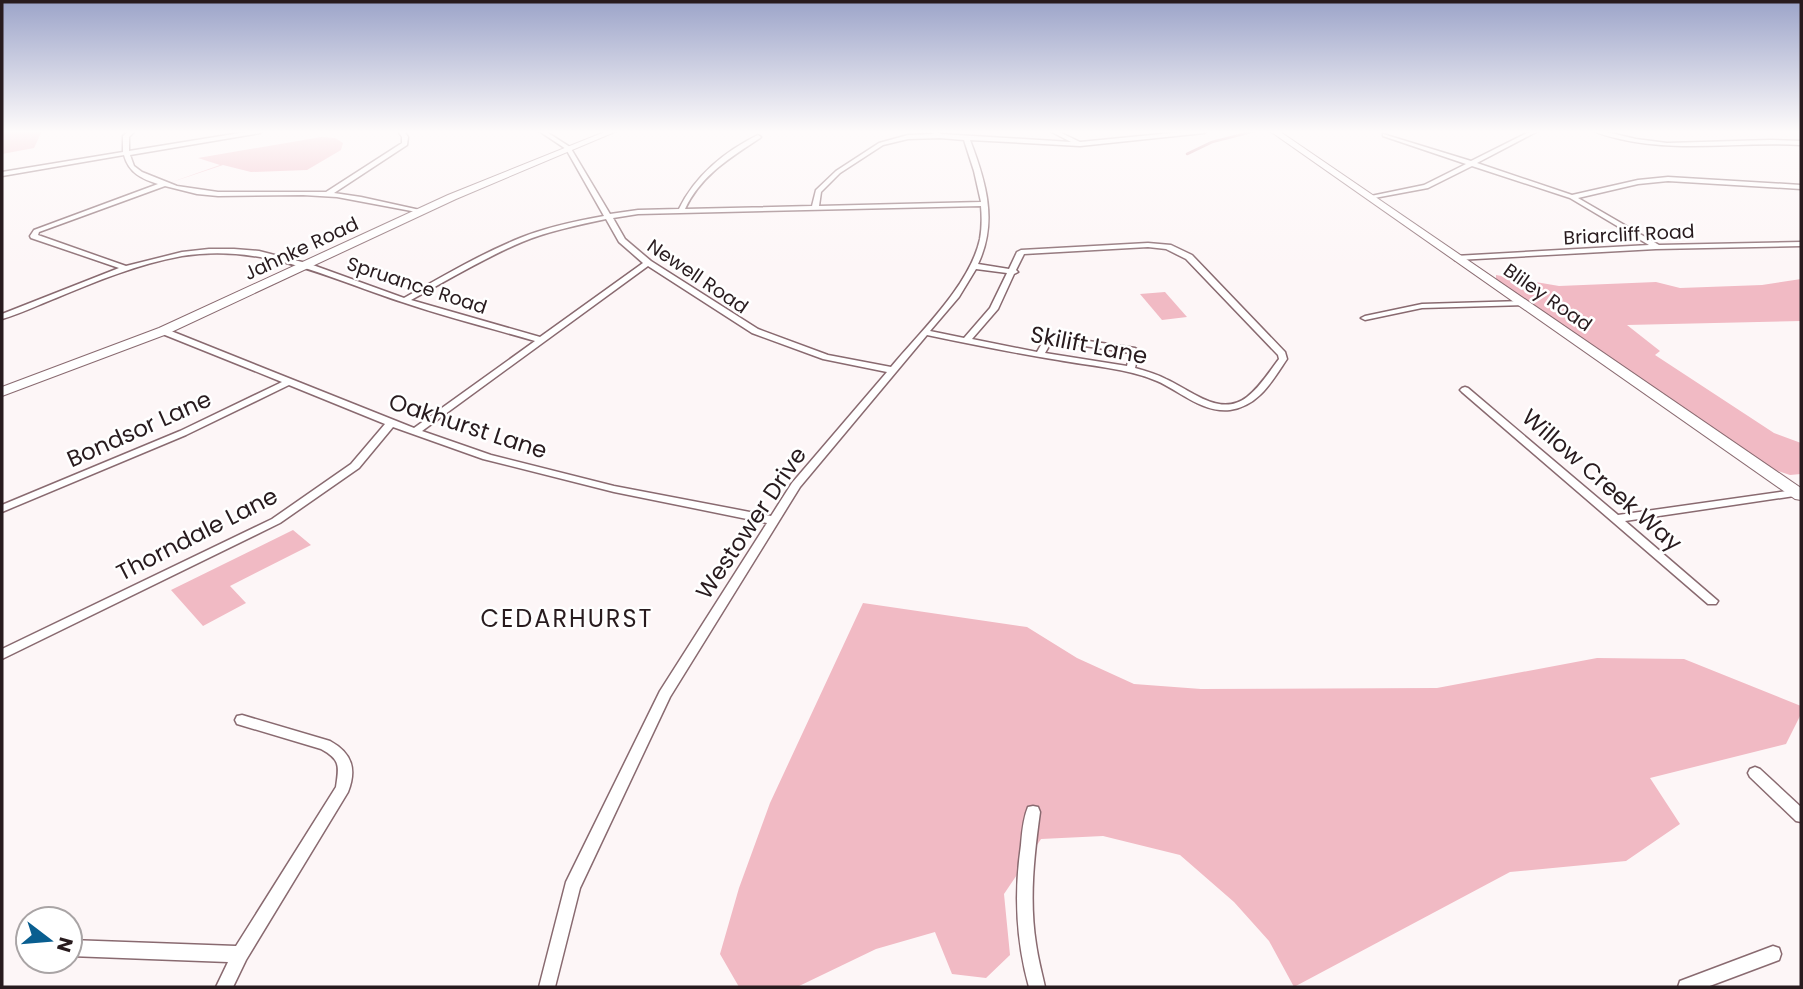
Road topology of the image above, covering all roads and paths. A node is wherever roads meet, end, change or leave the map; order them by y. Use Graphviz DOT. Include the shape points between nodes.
graph roads {
  1 [pos="150,177"];
  2 [pos="354,177"];
  3 [pos="501,177"];
  4 [pos="584,177"];
  5 [pos="701,177"];
  6 [pos="833,177"];
  7 [pos="978,177"];
  8 [pos="1340,177"];
  9 [pos="1446,177"];
  10 [pos="1515,177"];
  11 [pos="164,184"];
  12 [pos="1801,187"];
  13 [pos="328,194"];
  14 [pos="1368,197"];
  15 [pos="1572,197"];
  16 [pos="983,204"];
  17 [pos="815,208"];
  18 [pos="681,211"];
  19 [pos="420,212"];
  20 [pos="607,217"];
  21 [pos="1801,244"];
  22 [pos="1656,247"];
  23 [pos="1458,258"];
  24 [pos="648,263"];
  25 [pos="305,265"];
  26 [pos="974,266"];
  27 [pos="125,268"];
  28 [pos="1014,272"];
  29 [pos="405,300"];
  30 [pos="1523,303"];
  31 [pos="2,317"];
  32 [pos="1365,318"];
  33 [pos="163,331"];
  34 [pos="925,332"];
  35 [pos="541,340"];
  36 [pos="967,341"];
  37 [pos="1040,355"];
  38 [pos="892,370"];
  39 [pos="1130,370"];
  40 [pos="291,382"];
  41 [pos="1465,390"];
  42 [pos="2,392"];
  43 [pos="391,423"];
  44 [pos="417,430"];
  45 [pos="1800,493"];
  46 [pos="2,509"];
  47 [pos="1615,519"];
  48 [pos="772,520"];
  49 [pos="1712,601"];
  50 [pos="2,654"];
  51 [pos="242,720"];
  52 [pos="1755,773"];
  53 [pos="1032,812"];
  54 [pos="1801,816"];
  55 [pos="84,948"];
  56 [pos="240,954"];
  57 [pos="1773,954"];
  58 [pos="225,987"];
  59 [pos="547,987"];
  60 [pos="1037,987"];
  61 [pos="1686,987"];
  1 -- 11 [label="street"];
  2 -- 13 [label="street"];
  3 -- 19 [label="street, Jahnke Road"];
  4 -- 20 [label="street, Newell Road"];
  5 -- 18 [label="street"];
  6 -- 17 [label="street" via="818,191"];
  7 -- 16 [label="street, Westower Drive"];
  8 -- 14 [label="street, Bliley Road"];
  9 -- 14 [label="street" via="1426,187"];
  10 -- 15 [label="street"];
  11 -- 13 [label="street" via="211,195"];
  11 -- 27 [label="street" via="36,231 34,236"];
  12 -- 15 [label="street" via="1668,179"];
  13 -- 19 [label="street"];
  14 -- 23 [label="street, Bliley Road"];
  15 -- 22 [label="street"];
  16 -- 17 [label="street"];
  16 -- 26 [label="street, Westower Drive" via="985,230"];
  17 -- 18 [label="street"];
  18 -- 20 [label="street"];
  19 -- 25 [label="street, Jahnke Road"];
  20 -- 24 [label="street, Newell Road" via="622,240"];
  20 -- 29 [label="street" via="521,240"];
  21 -- 22 [label="street, Briarcliff Road"];
  22 -- 23 [label="street, Briarcliff Road"];
  23 -- 30 [label="street, Bliley Road"];
  24 -- 35 [label="street"];
  24 -- 38 [label="street, Newell Road" via="762,335 826,357"];
  25 -- 27 [label="street, Spruance Road" via="267,254 209,251"];
  25 -- 29 [label="street, Spruance Road"];
  25 -- 33 [label="street, Jahnke Road"];
  26 -- 28 [label="street"];
  26 -- 34 [label="street, Westower Drive"];
  27 -- 31 [label="street, Spruance Road"];
  28 -- 36 [label="street" via="994,309"];
  28 -- 39 [label="street, Skilift Lane" via="1021,252 1168,247 1189,257 1283,359 1250,400 1221,407 1201,404 1158,378"];
  29 -- 35 [label="street, Spruance Road"];
  30 -- 32 [label="street" via="1422,306"];
  30 -- 45 [label="street, Bliley Road"];
  33 -- 40 [label="street, Oakhurst Lane"];
  33 -- 42 [label="street, Jahnke Road"];
  34 -- 36 [label="street, Skilift Lane"];
  34 -- 38 [label="street, Westower Drive"];
  35 -- 44 [label="street"];
  36 -- 37 [label="street, Skilift Lane"];
  37 -- 39 [label="street, Skilift Lane"];
  37 -- 39 [label="street" via="1049,338 1135,351"];
  38 -- 48 [label="street, Westower Drive"];
  40 -- 43 [label="street, Oakhurst Lane"];
  40 -- 46 [label="street, Bondsor Lane"];
  41 -- 47 [label="street, Willow Creek Way"];
  43 -- 44 [label="street, Oakhurst Lane"];
  43 -- 50 [label="street, Thorndale Lane" via="355,466 276,521"];
  44 -- 48 [label="street, Oakhurst Lane" via="513,464"];
  45 -- 47 [label="street"];
  47 -- 49 [label="street, Willow Creek Way"];
  48 -- 59 [label="street, Westower Drive" via="665,695 614,798 572,887"];
  51 -- 56 [label="street" via="325,745 338,752 346,766 343,788"];
  52 -- 54 [label="street"];
  53 -- 60 [label="street" via="1024,861 1025,899"];
  55 -- 56 [label="street"];
  56 -- 58 [label="street"];
  57 -- 61 [label="street"];
}
